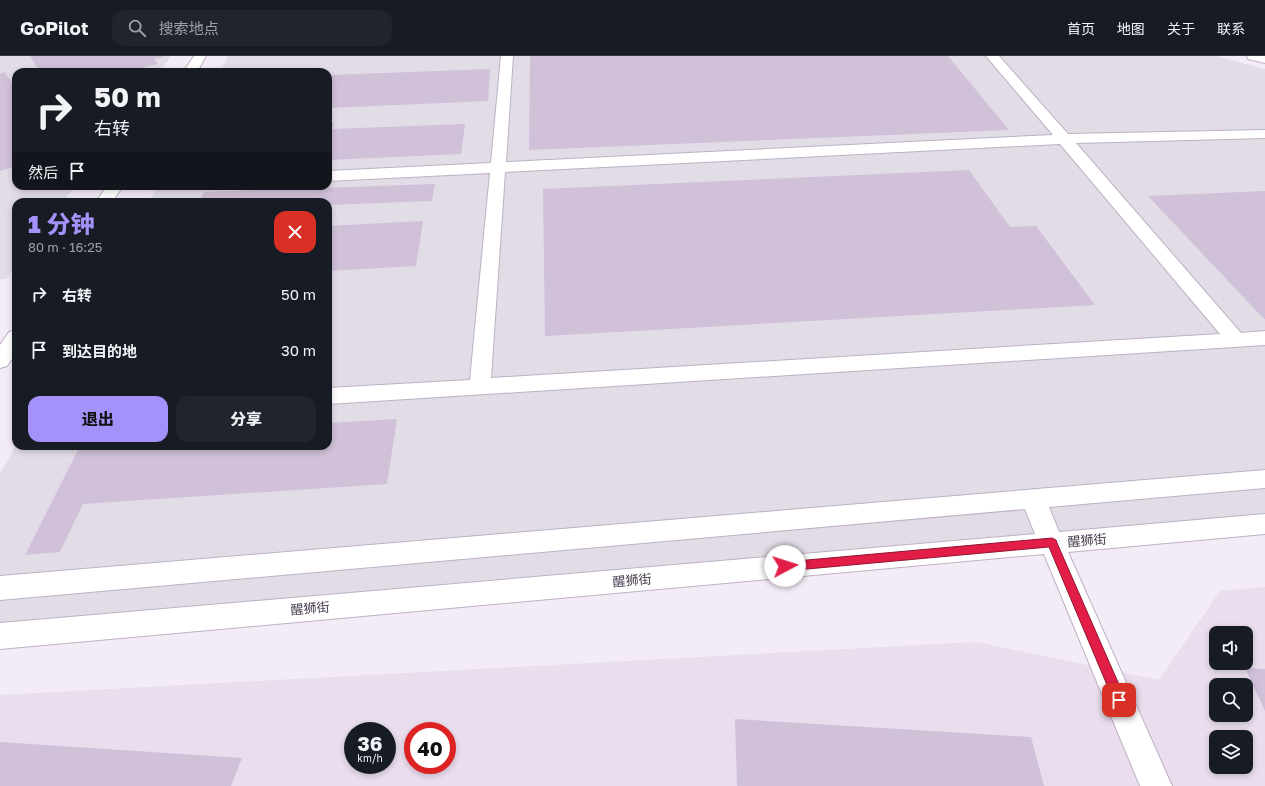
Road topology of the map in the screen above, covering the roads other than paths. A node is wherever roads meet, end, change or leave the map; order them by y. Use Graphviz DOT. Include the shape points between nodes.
graph roads {
  1 [pos="200,56"];
  2 [pos="507,56"];
  3 [pos="992,56"];
  4 [pos="1253,56"];
  5 [pos="1265,59"];
  6 [pos="192,68"];
  7 [pos="1265,134"];
  8 [pos="1064,139"];
  9 [pos="498,168"];
  10 [pos="332,176"];
  11 [pos="1265,338"];
  12 [pos="1236,340"];
  13 [pos="12,343"];
  14 [pos="0,361"];
  15 [pos="480,387"];
  16 [pos="332,396"];
  17 [pos="1265,479"];
  18 [pos="1034,499"];
  19 [pos="1265,524"];
  20 [pos="1052,543"];
  21 [pos="0,588"];
  22 [pos="0,636"];
  23 [pos="1156,786"];
  1 -- 6 [label="street"];
  2 -- 9 [label="street"];
  3 -- 8 [label="street"];
  4 -- 5 [label="street"];
  7 -- 8 [label="street"];
  8 -- 9 [label="street"];
  8 -- 12 [label="street"];
  9 -- 10 [label="street"];
  9 -- 15 [label="street"];
  11 -- 12 [label="street"];
  12 -- 15 [label="street"];
  13 -- 14 [label="street"];
  15 -- 16 [label="street"];
  17 -- 18 [label="street"];
  18 -- 20 [label="street"];
  18 -- 21 [label="street"];
  19 -- 20 [label="street, 醒狮街"];
  20 -- 22 [label="street, 醒狮街"];
  20 -- 23 [label="street"];
}
